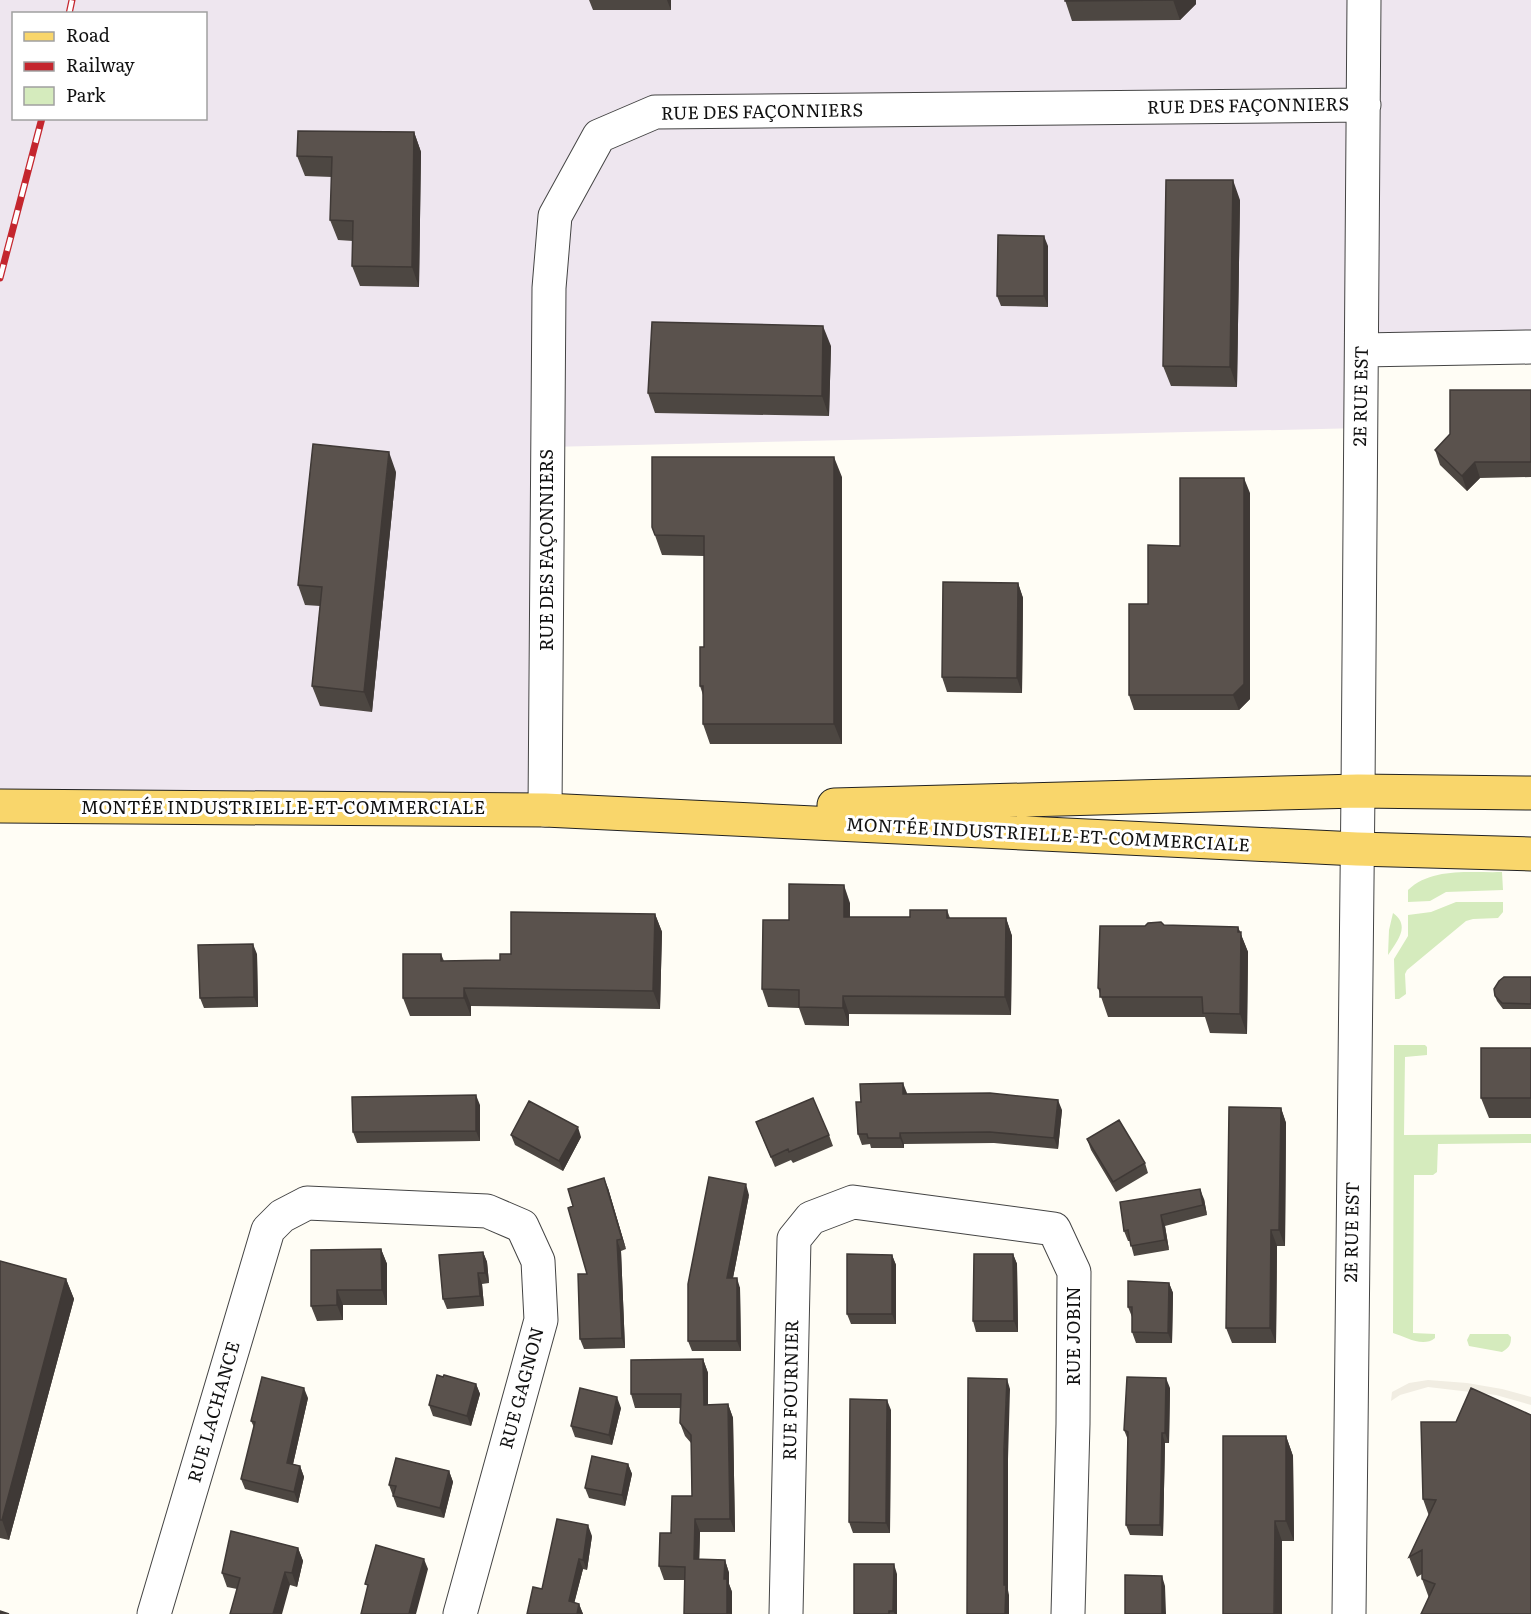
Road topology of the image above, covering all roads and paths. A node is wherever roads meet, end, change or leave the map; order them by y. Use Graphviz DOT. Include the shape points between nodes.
graph roads {
  1 [pos="1364,0"];
  2 [pos="1364,105"];
  3 [pos="1531,347"];
  4 [pos="1362,350"];
  5 [pos="1358,791"];
  6 [pos="1531,794"];
  7 [pos="0,806"];
  8 [pos="555,811"];
  9 [pos="1358,849"];
  10 [pos="1531,854"];
  11 [pos="853,1202"];
  12 [pos="282,1216"];
  13 [pos="154,1614"];
  14 [pos="460,1614"];
  15 [pos="786,1614"];
  16 [pos="1068,1614"];
  17 [pos="1348,1614"];
  1 -- 2 [label="street, 2E RUE EST"];
  2 -- 4 [label="street, 2E RUE EST"];
  2 -- 8 [label="street, RUE DES FAÇONNIERS" via="655,112 599,136 555,216 551,268"];
  3 -- 4 [label="street"];
  4 -- 5 [label="street, 2E RUE EST"];
  5 -- 6 [label="main road, MONTÉE INDUSTRIELLE-ET-COMMERCIALE"];
  5 -- 8 [label="main road, MONTÉE INDUSTRIELLE-ET-COMMERCIALE"];
  5 -- 9 [label="street, 2E RUE EST"];
  7 -- 8 [label="main road, MONTÉE INDUSTRIELLE-ET-COMMERCIALE"];
  8 -- 9 [label="main road, MONTÉE INDUSTRIELLE-ET-COMMERCIALE"];
  9 -- 10 [label="main road, MONTÉE INDUSTRIELLE-ET-COMMERCIALE"];
  9 -- 17 [label="street, 2E RUE EST"];
  11 -- 15 [label="street, RUE FOURNIER" via="811,1218 794,1239"];
  11 -- 16 [label="street, RUE JOBIN" via="1054,1229 1074,1272"];
  12 -- 13 [label="street, RUE LACHANCE" via="268,1230"];
  12 -- 14 [label="street, RUE GAGNON" via="308,1203 487,1211 522,1226 538,1261 542,1320"];
}
